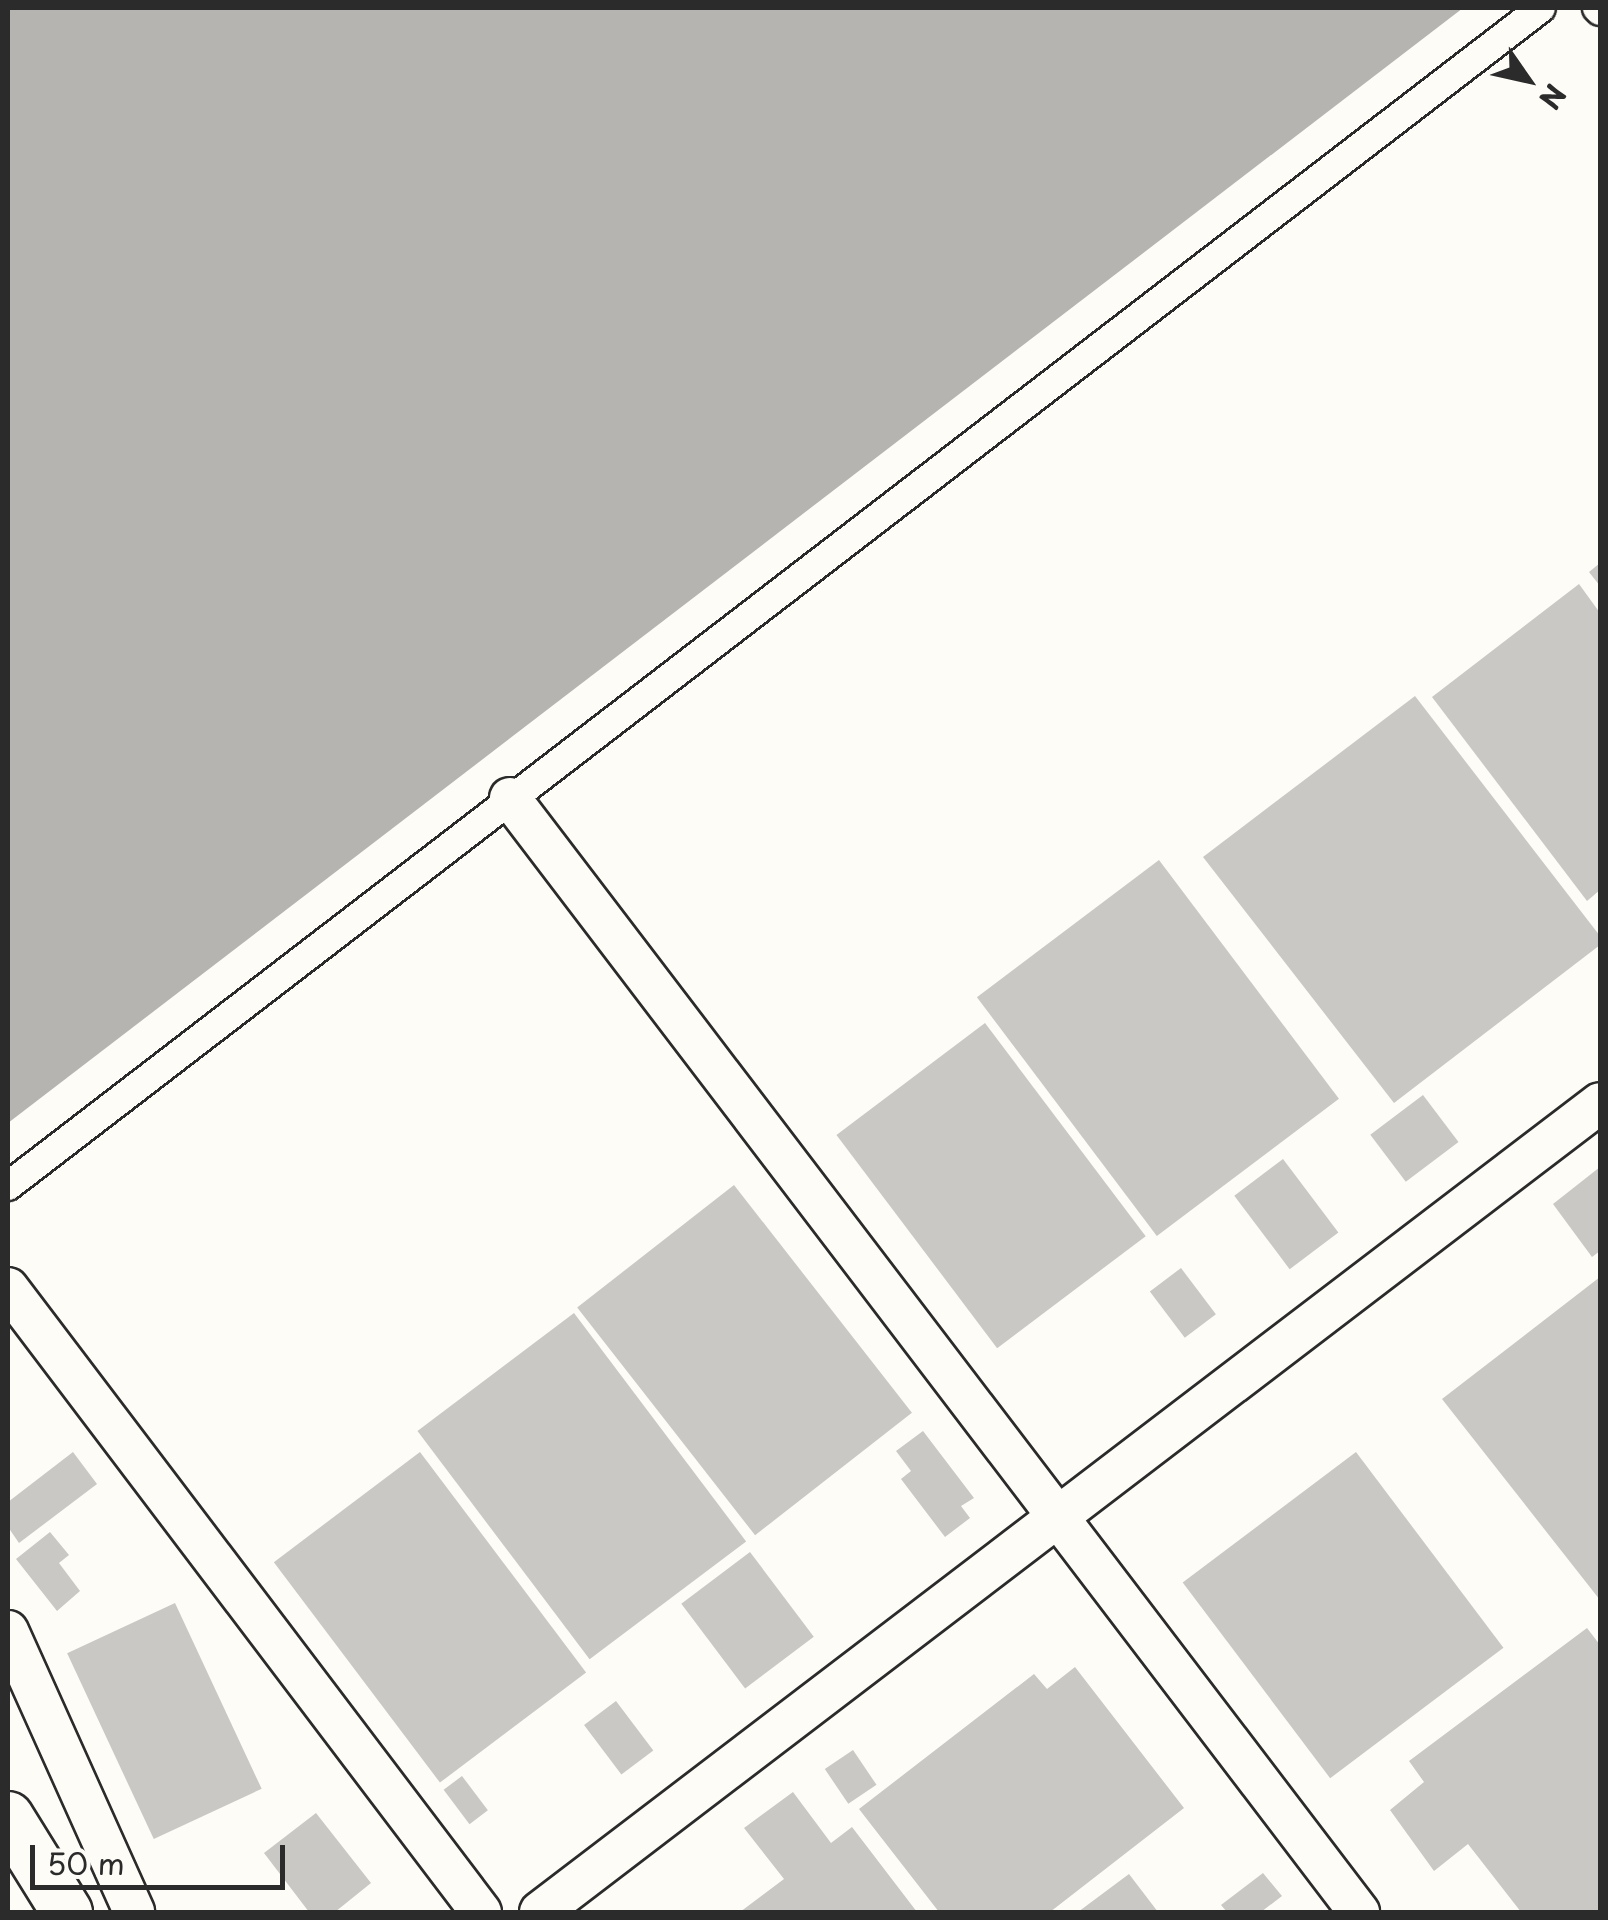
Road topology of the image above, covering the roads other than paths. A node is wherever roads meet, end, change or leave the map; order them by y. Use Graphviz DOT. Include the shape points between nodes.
graph roads {
  1 [pos="1541,8"];
  2 [pos="510,798"];
  3 [pos="1600,1103"];
  4 [pos="8,1186"];
  5 [pos="8,1288"];
  6 [pos="1055,1518"];
  7 [pos="8,1631"];
  8 [pos="8,1793"];
  9 [pos="8,1817"];
  10 [pos="8,1872"];
  11 [pos="8,1881"];
  12 [pos="35,1912"];
  13 [pos="67,1912"];
  14 [pos="134,1912"];
  15 [pos="481,1912"];
  16 [pos="540,1912"];
  17 [pos="1359,1912"];
  1 -- 2 [label="street"];
  2 -- 4 [label="street"];
  2 -- 6 [label="street"];
  3 -- 6 [label="street"];
  5 -- 15 [label="street"];
  6 -- 16 [label="street"];
  6 -- 17 [label="street"];
  7 -- 14 [label="street"];
  8 -- 12 [label="street"];
  9 -- 13 [label="highway, bridge"];
  10 -- 12 [label="highway"];
  11 -- 12 [label="street"];
}
